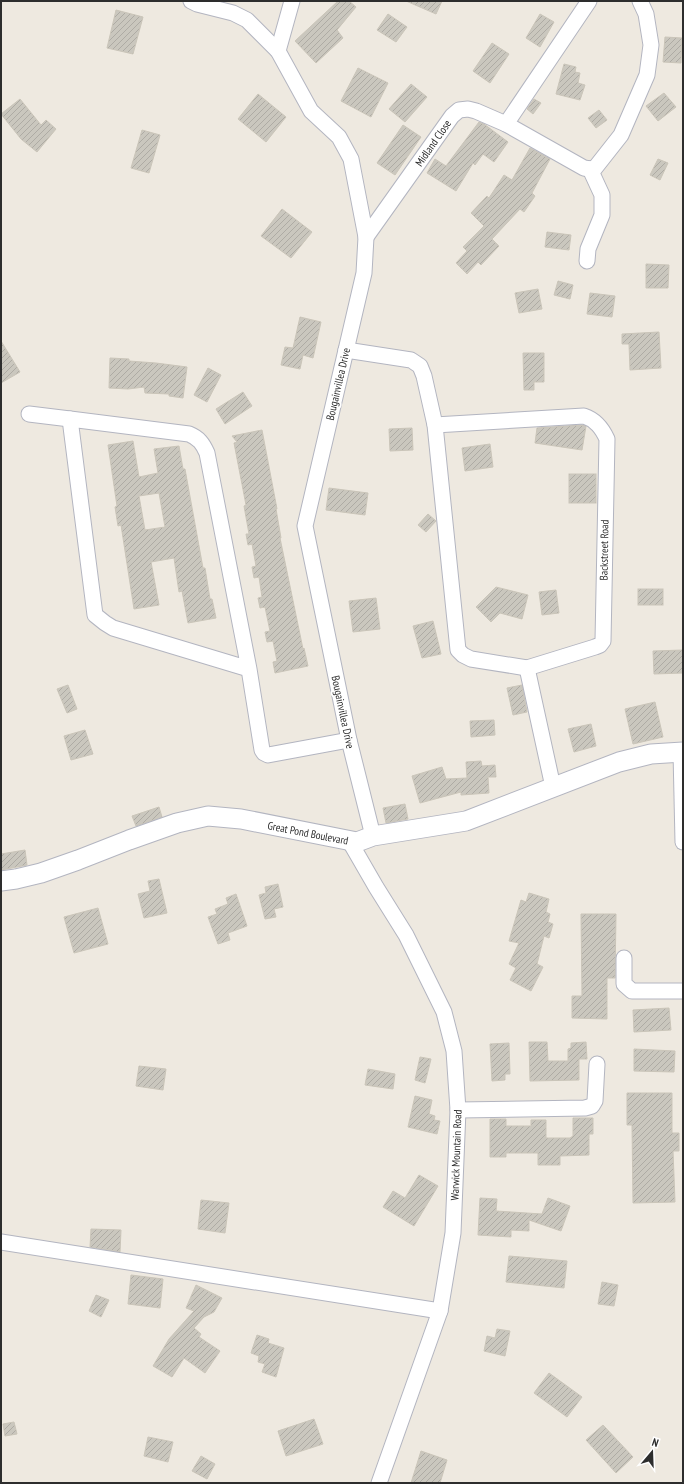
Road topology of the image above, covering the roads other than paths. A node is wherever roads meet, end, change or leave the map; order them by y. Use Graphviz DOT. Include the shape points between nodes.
graph roads {
  1 [pos="191,1"];
  2 [pos="292,1"];
  3 [pos="589,1"];
  4 [pos="640,1"];
  5 [pos="278,51"];
  6 [pos="506,124"];
  7 [pos="590,169"];
  8 [pos="366,237"];
  9 [pos="587,261"];
  10 [pos="346,350"];
  11 [pos="29,414"];
  12 [pos="70,419"];
  13 [pos="435,425"];
  14 [pos="527,668"];
  15 [pos="249,669"];
  16 [pos="349,740"];
  17 [pos="682,752"];
  18 [pos="553,787"];
  19 [pos="373,836"];
  20 [pos="350,842"];
  21 [pos="683,842"];
  22 [pos="1,881"];
  23 [pos="624,958"];
  24 [pos="683,991"];
  25 [pos="597,1064"];
  26 [pos="458,1110"];
  27 [pos="1,1242"];
  28 [pos="440,1311"];
  29 [pos="379,1483"];
  1 -- 5 [label="street, Bougainvillea Drive" via="233,13 247,20"];
  2 -- 5 [label="street"];
  3 -- 6 [label="street"];
  4 -- 7 [label="street" via="646,14 651,45 647,75 621,135 595,168"];
  5 -- 8 [label="street, Bougainvillea Drive" via="311,111 339,138 351,159"];
  6 -- 7 [label="street, Midland Close"];
  6 -- 8 [label="street, Midland Close" via="476,111 459,110 452,116"];
  7 -- 9 [label="street" via="602,195 602,215 588,249"];
  8 -- 10 [label="street, Bougainvillea Drive" via="364,273"];
  10 -- 13 [label="street" via="411,360 420,366"];
  10 -- 16 [label="street, Bougainvillea Drive" via="305,526"];
  11 -- 12 [label="street"];
  12 -- 15 [label="street" via="95,615 113,628"];
  12 -- 15 [label="street" via="190,434 204,445"];
  13 -- 14 [label="street" via="458,650 471,659"];
  13 -- 14 [label="street, Backstreet Road" via="584,416 592,418 598,424 606,439 603,641 594,648"];
  14 -- 18 [label="street"];
  15 -- 16 [label="street" via="264,754 268,756"];
  16 -- 19 [label="street, Bougainvillea Drive"];
  17 -- 18 [label="street, Great Pond Boulevard" via="651,754 619,762"];
  17 -- 21 [label="street"];
  18 -- 19 [label="street, Great Pond Boulevard" via="466,821"];
  19 -- 20 [label="street, Great Pond Boulevard"];
  20 -- 22 [label="street, Great Pond Boulevard" via="241,819 208,816 186,820 41,873"];
  20 -- 26 [label="street, Warwick Mountain Road" via="406,935 444,1012 454,1051"];
  23 -- 24 [label="street" via="624,984 632,991"];
  25 -- 26 [label="street" via="595,1101 592,1106"];
  26 -- 28 [label="street, Warwick Mountain Road" via="453,1233"];
  27 -- 28 [label="street"];
  28 -- 29 [label="street, Warwick Mountain Road"];
}
